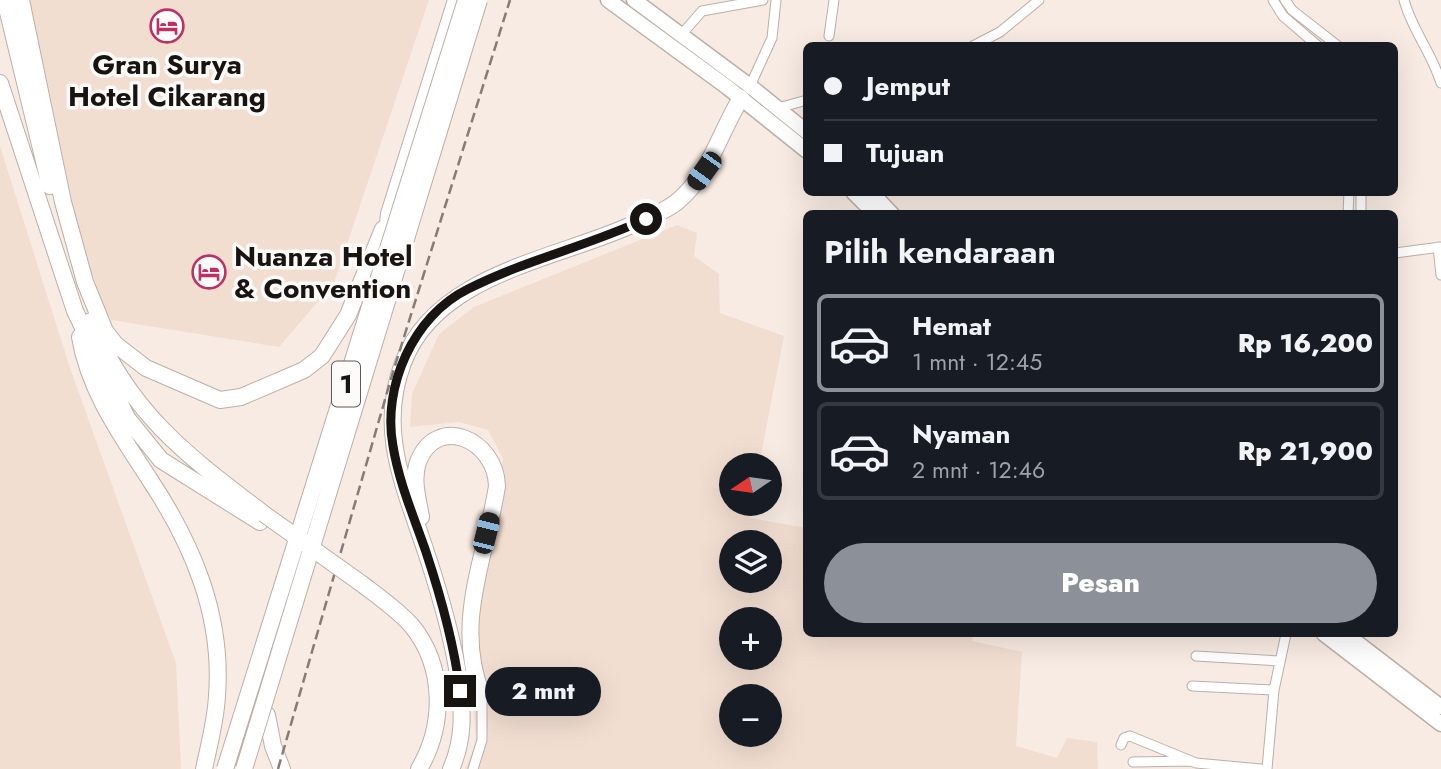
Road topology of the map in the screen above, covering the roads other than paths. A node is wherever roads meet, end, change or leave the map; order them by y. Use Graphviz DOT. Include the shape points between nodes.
graph roads {
  1 [pos="5,0"];
  2 [pos="21,0"];
  3 [pos="456,0"];
  4 [pos="466,0"];
  5 [pos="479,0"];
  6 [pos="487,0"];
  7 [pos="608,0"];
  8 [pos="634,0"];
  9 [pos="763,0"];
  10 [pos="776,0"];
  11 [pos="834,0"];
  12 [pos="1039,0"];
  13 [pos="1273,0"];
  14 [pos="1285,0"];
  15 [pos="1404,0"];
  16 [pos="682,34"];
  17 [pos="829,36"];
  18 [pos="980,42"];
  19 [pos="1313,42"];
  20 [pos="1333,42"];
  21 [pos="1438,63"];
  22 [pos="0,83"];
  23 [pos="1441,83"];
  24 [pos="746,92"];
  25 [pos="803,102"];
  26 [pos="774,114"];
  27 [pos="803,130"];
  28 [pos="803,146"];
  29 [pos="857,196"];
  30 [pos="875,196"];
  31 [pos="871,210"];
  32 [pos="888,210"];
  33 [pos="390,214"];
  34 [pos="1440,247"];
  35 [pos="1398,253"];
  36 [pos="1441,275"];
  37 [pos="75,311"];
  38 [pos="262,518"];
  39 [pos="427,554"];
  40 [pos="360,587"];
  41 [pos="1285,637"];
  42 [pos="1328,637"];
  43 [pos="1350,637"];
  44 [pos="1196,656"];
  45 [pos="1279,661"];
  46 [pos="1192,685"];
  47 [pos="1274,690"];
  48 [pos="482,695"];
  49 [pos="1441,707"];
  50 [pos="267,715"];
  51 [pos="1441,724"];
  52 [pos="1121,745"];
  53 [pos="1191,761"];
  54 [pos="1133,762"];
  55 [pos="204,769"];
  56 [pos="225,769"];
  57 [pos="244,769"];
  58 [pos="251,769"];
  59 [pos="282,769"];
  60 [pos="409,769"];
  61 [pos="419,769"];
  62 [pos="451,769"];
  63 [pos="472,769"];
  64 [pos="1261,769"];
  65 [pos="1267,769"];
  1 -- 38 [label="highway" via="60,226 102,347 154,424"];
  2 -- 33 [label="highway" via="63,202 85,282 105,331 146,368 220,400 241,397 304,370 322,356 348,315"];
  3 -- 33 [label="highway, 1"];
  4 -- 56 [label="highway, 1, bridge"];
  5 -- 57 [label="highway, 1, bridge"];
  6 -- 50 [label="highway, 1"];
  7 -- 24 [label="main road"];
  8 -- 16 [label="main road"];
  9 -- 16 [label="street" via="702,11"];
  10 -- 24 [label="street" via="772,38"];
  11 -- 17 [label="street"];
  12 -- 18 [label="street" via="1009,26"];
  13 -- 19 [label="street" via="1283,16"];
  14 -- 20 [label="street"];
  15 -- 21 [label="street" via="1409,20"];
  16 -- 24 [label="main road"];
  21 -- 23 [label="street"];
  22 -- 37 [label="highway"];
  24 -- 26 [label="main road"];
  24 -- 39 [label="highway" via="704,171 673,205 625,229 466,289 443,306 414,340 403,363 391,420 400,479"];
  25 -- 26 [label="street"];
  26 -- 27 [label="main road"];
  26 -- 28 [label="main road"];
  29 -- 31 [label="main road"];
  30 -- 32 [label="main road"];
  33 -- 56 [label="highway, 1" via="385,247"];
  34 -- 35 [label="street"];
  34 -- 36 [label="street"];
  37 -- 38 [label="highway" via="127,418 153,450 185,477"];
  37 -- 55 [label="highway" via="97,393 174,517 196,562 210,610 218,646 217,699"];
  38 -- 40 [label="highway, bridge"];
  39 -- 48 [label="highway" via="416,487 419,461 437,441 468,438 483,448 497,475 469,620 473,665"];
  39 -- 62 [label="highway" via="455,654 460,691 462,735"];
  40 -- 60 [label="highway" via="400,625 426,673 429,717"];
  40 -- 61 [label="highway" via="413,628 433,667 437,722"];
  41 -- 45 [label="street"];
  42 -- 51 [label="main road"];
  43 -- 49 [label="main road"];
  44 -- 45 [label="street"];
  45 -- 47 [label="street"];
  46 -- 47 [label="street"];
  47 -- 65 [label="street"];
  48 -- 63 [label="street" via="482,740"];
  50 -- 58 [label="highway, 1"];
  50 -- 59 [label="highway"];
  52 -- 53 [label="street" via="1130,736"];
  53 -- 54 [label="street"];
  53 -- 64 [label="street"];
}
